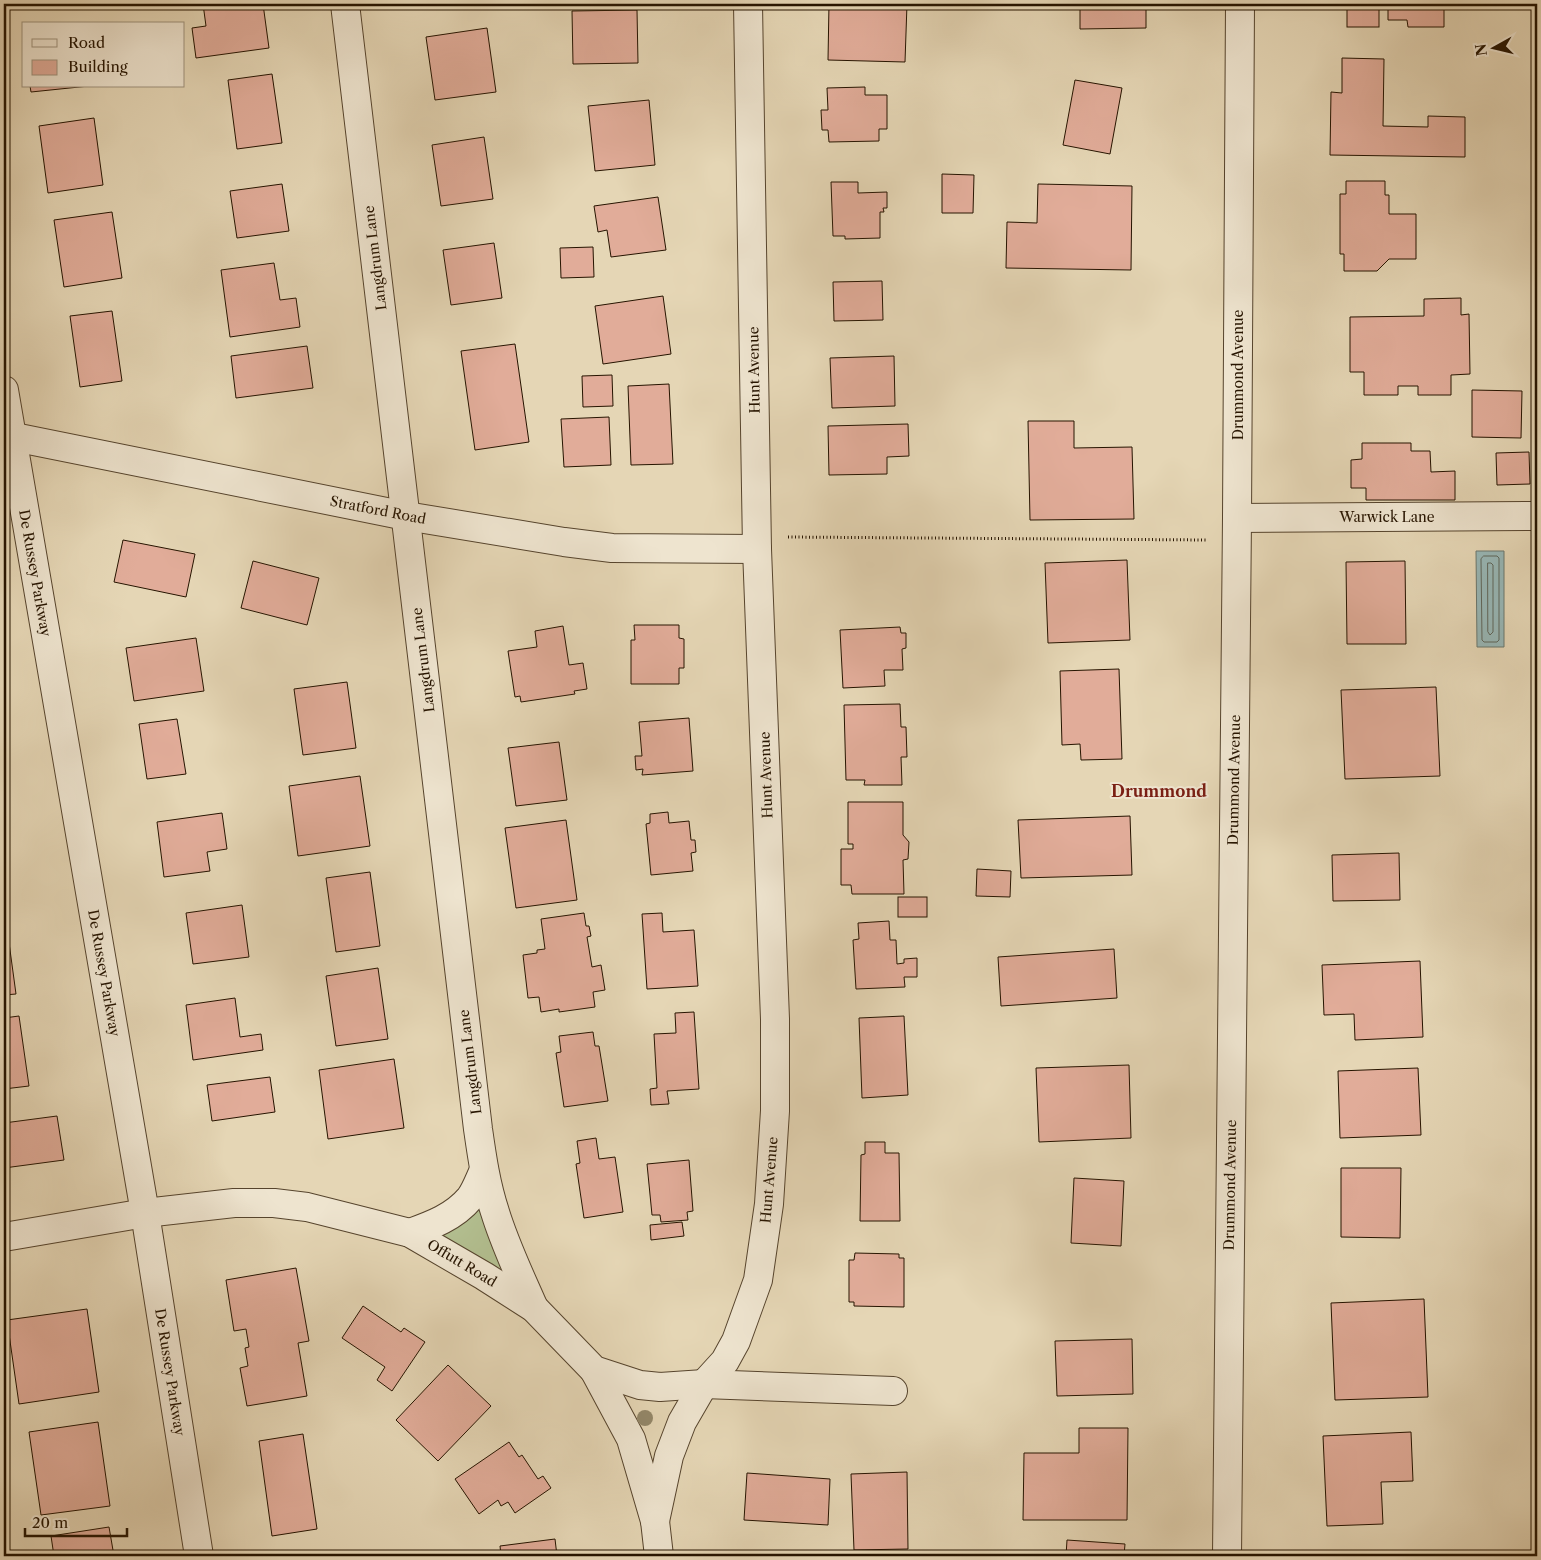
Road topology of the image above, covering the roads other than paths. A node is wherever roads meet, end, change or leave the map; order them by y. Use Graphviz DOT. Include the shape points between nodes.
graph roads {
  1 [pos="345,4"];
  2 [pos="748,4"];
  3 [pos="1240,4"];
  4 [pos="4,390"];
  5 [pos="8,435"];
  6 [pos="406,516"];
  7 [pos="1537,516"];
  8 [pos="1237,518"];
  9 [pos="757,543"];
  10 [pos="484,1170"];
  11 [pos="145,1213"];
  12 [pos="410,1233"];
  13 [pos="4,1237"];
  14 [pos="534,1308"];
  15 [pos="594,1370"];
  16 [pos="704,1384"];
  17 [pos="893,1391"];
  18 [pos="655,1521"];
  19 [pos="198,1556"];
  20 [pos="659,1556"];
  21 [pos="1227,1556"];
  1 -- 6 [label="street, Langdrum Lane"];
  2 -- 9 [label="street, Hunt Avenue"];
  3 -- 8 [label="street, Drummond Avenue"];
  4 -- 5 [label="street, De Russey Parkway"];
  5 -- 6 [label="street, Stratford Road"];
  5 -- 11 [label="street, De Russey Parkway"];
  6 -- 9 [label="street, Stratford Road" via="612,548"];
  6 -- 10 [label="street, Langdrum Lane"];
  7 -- 8 [label="street, Warwick Lane"];
  8 -- 21 [label="street, Drummond Avenue"];
  9 -- 16 [label="street, Hunt Avenue" via="775,1019 775,1111 769,1204 758,1280 736,1341 725,1360"];
  10 -- 12 [label="street" via="471,1197 451,1215"];
  10 -- 14 [label="street, Langdrum Lane" via="494,1211"];
  11 -- 12 [label="street, Offutt Road" via="234,1203 274,1203 317,1209"];
  11 -- 13 [label="street, Offutt Road"];
  11 -- 19 [label="street, De Russey Parkway"];
  12 -- 14 [label="street, Offutt Road"];
  14 -- 15 [label="street, Offutt Road"];
  15 -- 16 [label="street, Offutt Road" via="640,1385"];
  15 -- 18 [label="street" via="631,1439"];
  16 -- 17 [label="street, Offutt Road"];
  16 -- 18 [label="street, Hunt Avenue" via="682,1422 669,1456"];
  18 -- 20 [label="street"];
}
